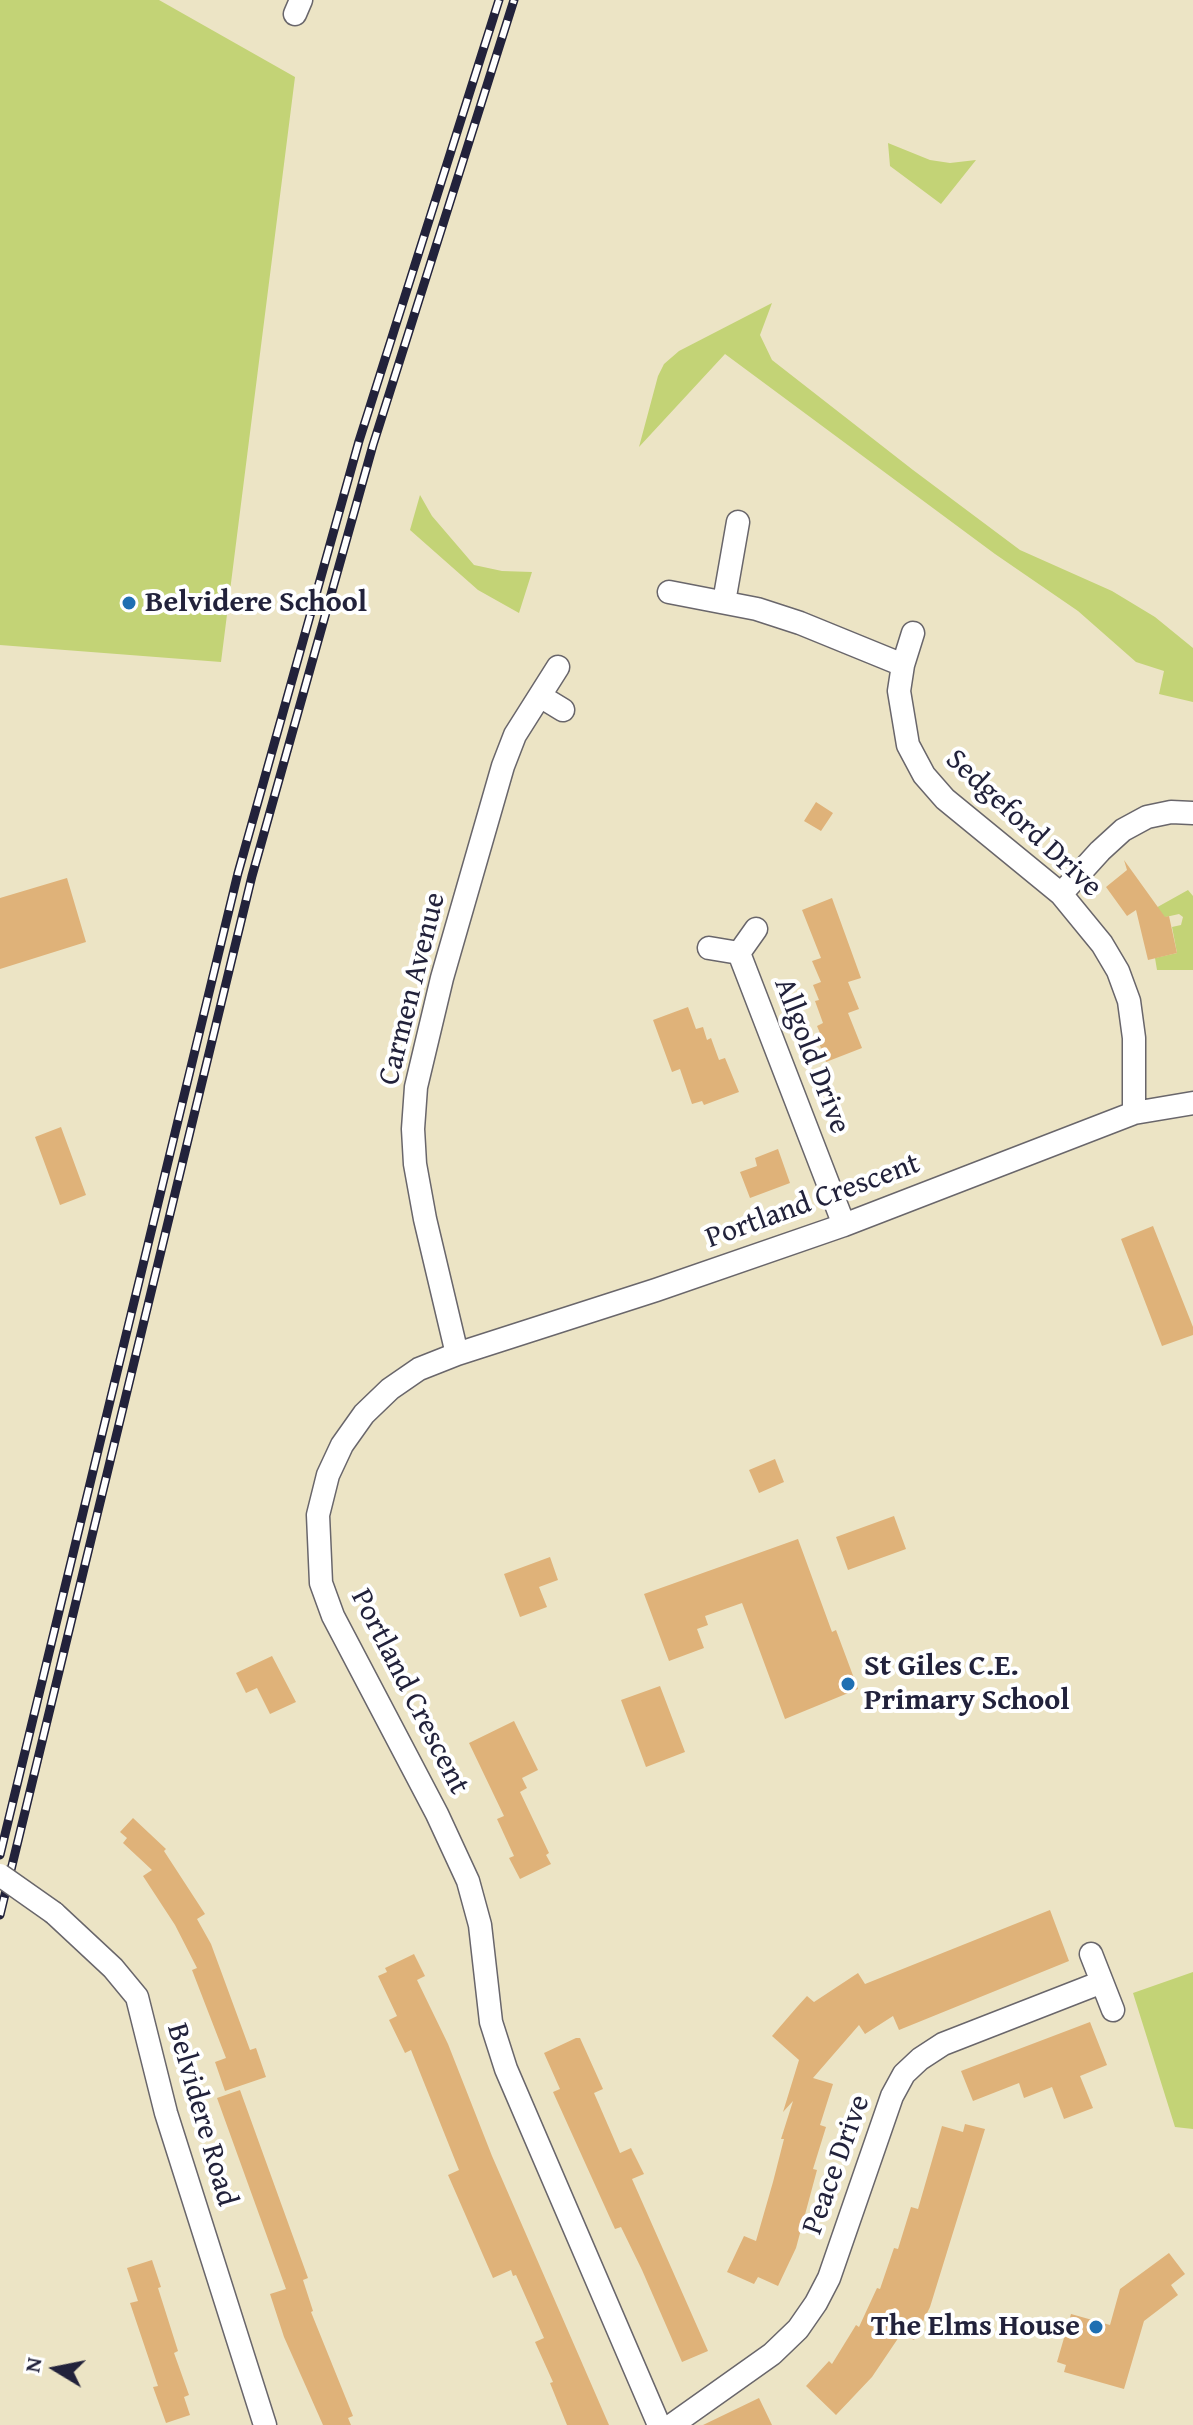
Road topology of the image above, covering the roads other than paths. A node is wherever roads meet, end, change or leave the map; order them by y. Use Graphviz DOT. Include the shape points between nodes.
graph roads {
  1 [pos="738,522"];
  2 [pos="669,592"];
  3 [pos="724,602"];
  4 [pos="913,633"];
  5 [pos="903,665"];
  6 [pos="558,667"];
  7 [pos="540,696"];
  8 [pos="563,710"];
  9 [pos="1193,813"];
  10 [pos="1061,894"];
  11 [pos="756,929"];
  12 [pos="709,948"];
  13 [pos="739,953"];
  14 [pos="1193,1103"];
  15 [pos="1134,1113"];
  16 [pos="844,1225"];
  17 [pos="457,1354"];
  18 [pos="0,1875"];
  19 [pos="1091,1954"];
  20 [pos="1102,1982"];
  21 [pos="1113,2010"];
  22 [pos="265,2425"];
  23 [pos="659,2425"];
  24 [pos="672,2425"];
  1 -- 3 [label="street"];
  2 -- 3 [label="street"];
  3 -- 5 [label="street" via="800,623"];
  4 -- 5 [label="street, Sedgeford Drive"];
  5 -- 10 [label="street, Sedgeford Drive" via="903,721 908,745 924,775 945,799"];
  6 -- 7 [label="street, Carmen Avenue"];
  7 -- 8 [label="street"];
  7 -- 17 [label="street, Carmen Avenue" via="503,766 416,1087 415,1164"];
  9 -- 10 [label="street" via="1147,817 1123,830"];
  10 -- 15 [label="street, Sedgeford Drive" via="1102,944 1129,1001"];
  11 -- 13 [label="street, Allgold Drive"];
  12 -- 13 [label="street, Allgold Drive"];
  13 -- 16 [label="street, Allgold Drive"];
  14 -- 15 [label="street, Portland Crescent"];
  15 -- 16 [label="street, Portland Crescent"];
  16 -- 17 [label="street, Portland Crescent"];
  17 -- 23 [label="street, Portland Crescent" via="419,1369 390,1389 342,1445 318,1515 321,1583 468,1881 480,1925 491,2022 506,2069"];
  18 -- 22 [label="street, Belvidere Road, bridge" via="54,1913 137,1997 166,2113"];
  19 -- 20 [label="street"];
  20 -- 21 [label="street"];
  20 -- 24 [label="street, Peace Drive" via="943,2044 904,2074 816,2303 772,2354"];
}
